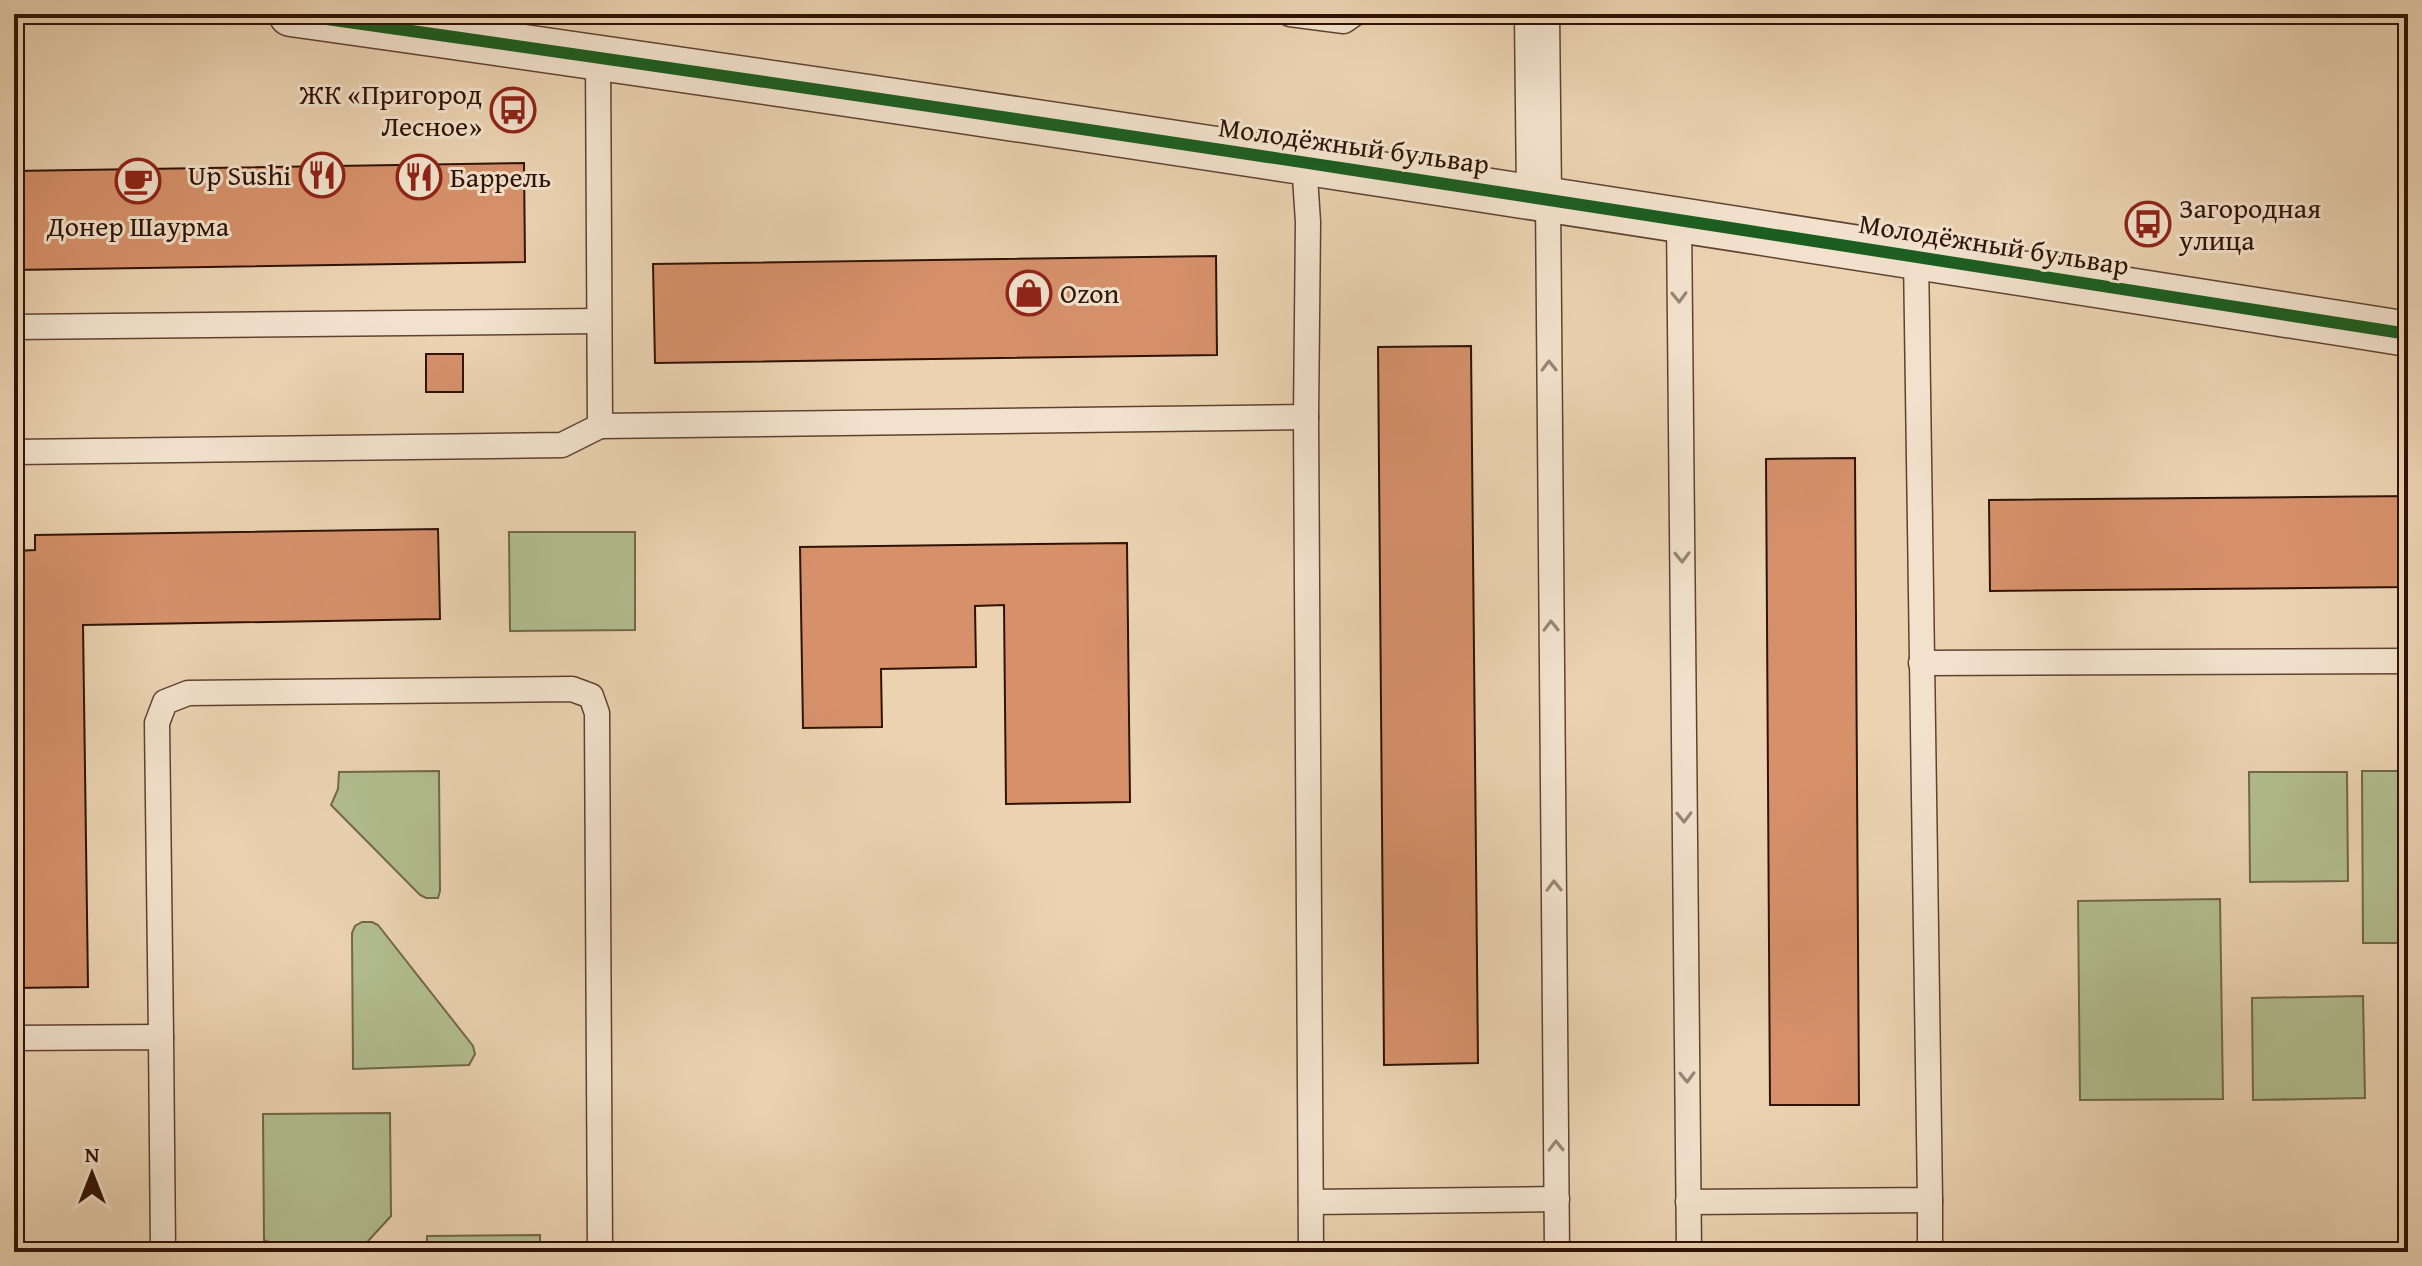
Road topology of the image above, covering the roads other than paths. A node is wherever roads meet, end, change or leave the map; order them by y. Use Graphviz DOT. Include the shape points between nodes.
graph roads {
  1 [pos="291,14"];
  2 [pos="1290,14"];
  3 [pos="1354,14"];
  4 [pos="1537,14"];
  5 [pos="598,57"];
  6 [pos="1304,162"];
  7 [pos="1543,197"];
  8 [pos="1679,219"];
  9 [pos="1916,256"];
  10 [pos="599,321"];
  11 [pos="14,327"];
  12 [pos="2408,334"];
  13 [pos="1306,417"];
  14 [pos="600,426"];
  15 [pos="14,452"];
  16 [pos="2408,661"];
  17 [pos="1921,663"];
  18 [pos="161,1037"];
  19 [pos="14,1038"];
  20 [pos="1557,1199"];
  21 [pos="1930,1200"];
  22 [pos="1311,1202"];
  23 [pos="1688,1202"];
  24 [pos="163,1252"];
  25 [pos="600,1252"];
  26 [pos="1311,1252"];
  27 [pos="1557,1252"];
  28 [pos="1689,1252"];
  29 [pos="1930,1252"];
  1 -- 5 [label="street, Молодёжный бульвар"];
  2 -- 3 [label="lane" via="1344,21"];
  4 -- 7 [label="street"];
  5 -- 6 [label="street, Молодёжный бульвар"];
  5 -- 10 [label="lane"];
  6 -- 7 [label="street, Молодёжный бульвар"];
  6 -- 13 [label="lane"];
  7 -- 8 [label="street, Молодёжный бульвар"];
  20 -- 7 [label="lane, one-way"];
  8 -- 9 [label="street, Молодёжный бульвар"];
  8 -- 23 [label="lane, one-way"];
  9 -- 12 [label="street, Молодёжный бульвар"];
  9 -- 17 [label="lane"];
  10 -- 11 [label="lane"];
  10 -- 14 [label="lane"];
  13 -- 14 [label="lane"];
  13 -- 22 [label="lane"];
  14 -- 15 [label="lane" via="562,445"];
  16 -- 17 [label="lane"];
  17 -- 21 [label="lane"];
  18 -- 19 [label="lane"];
  18 -- 24 [label="lane"];
  18 -- 25 [label="lane" via="157,723 165,702 188,693 218,692 572,689 591,696 597,713"];
  20 -- 22 [label="lane"];
  20 -- 27 [label="lane"];
  21 -- 23 [label="lane"];
  21 -- 29 [label="lane"];
  22 -- 26 [label="lane"];
  23 -- 28 [label="lane"];
}
